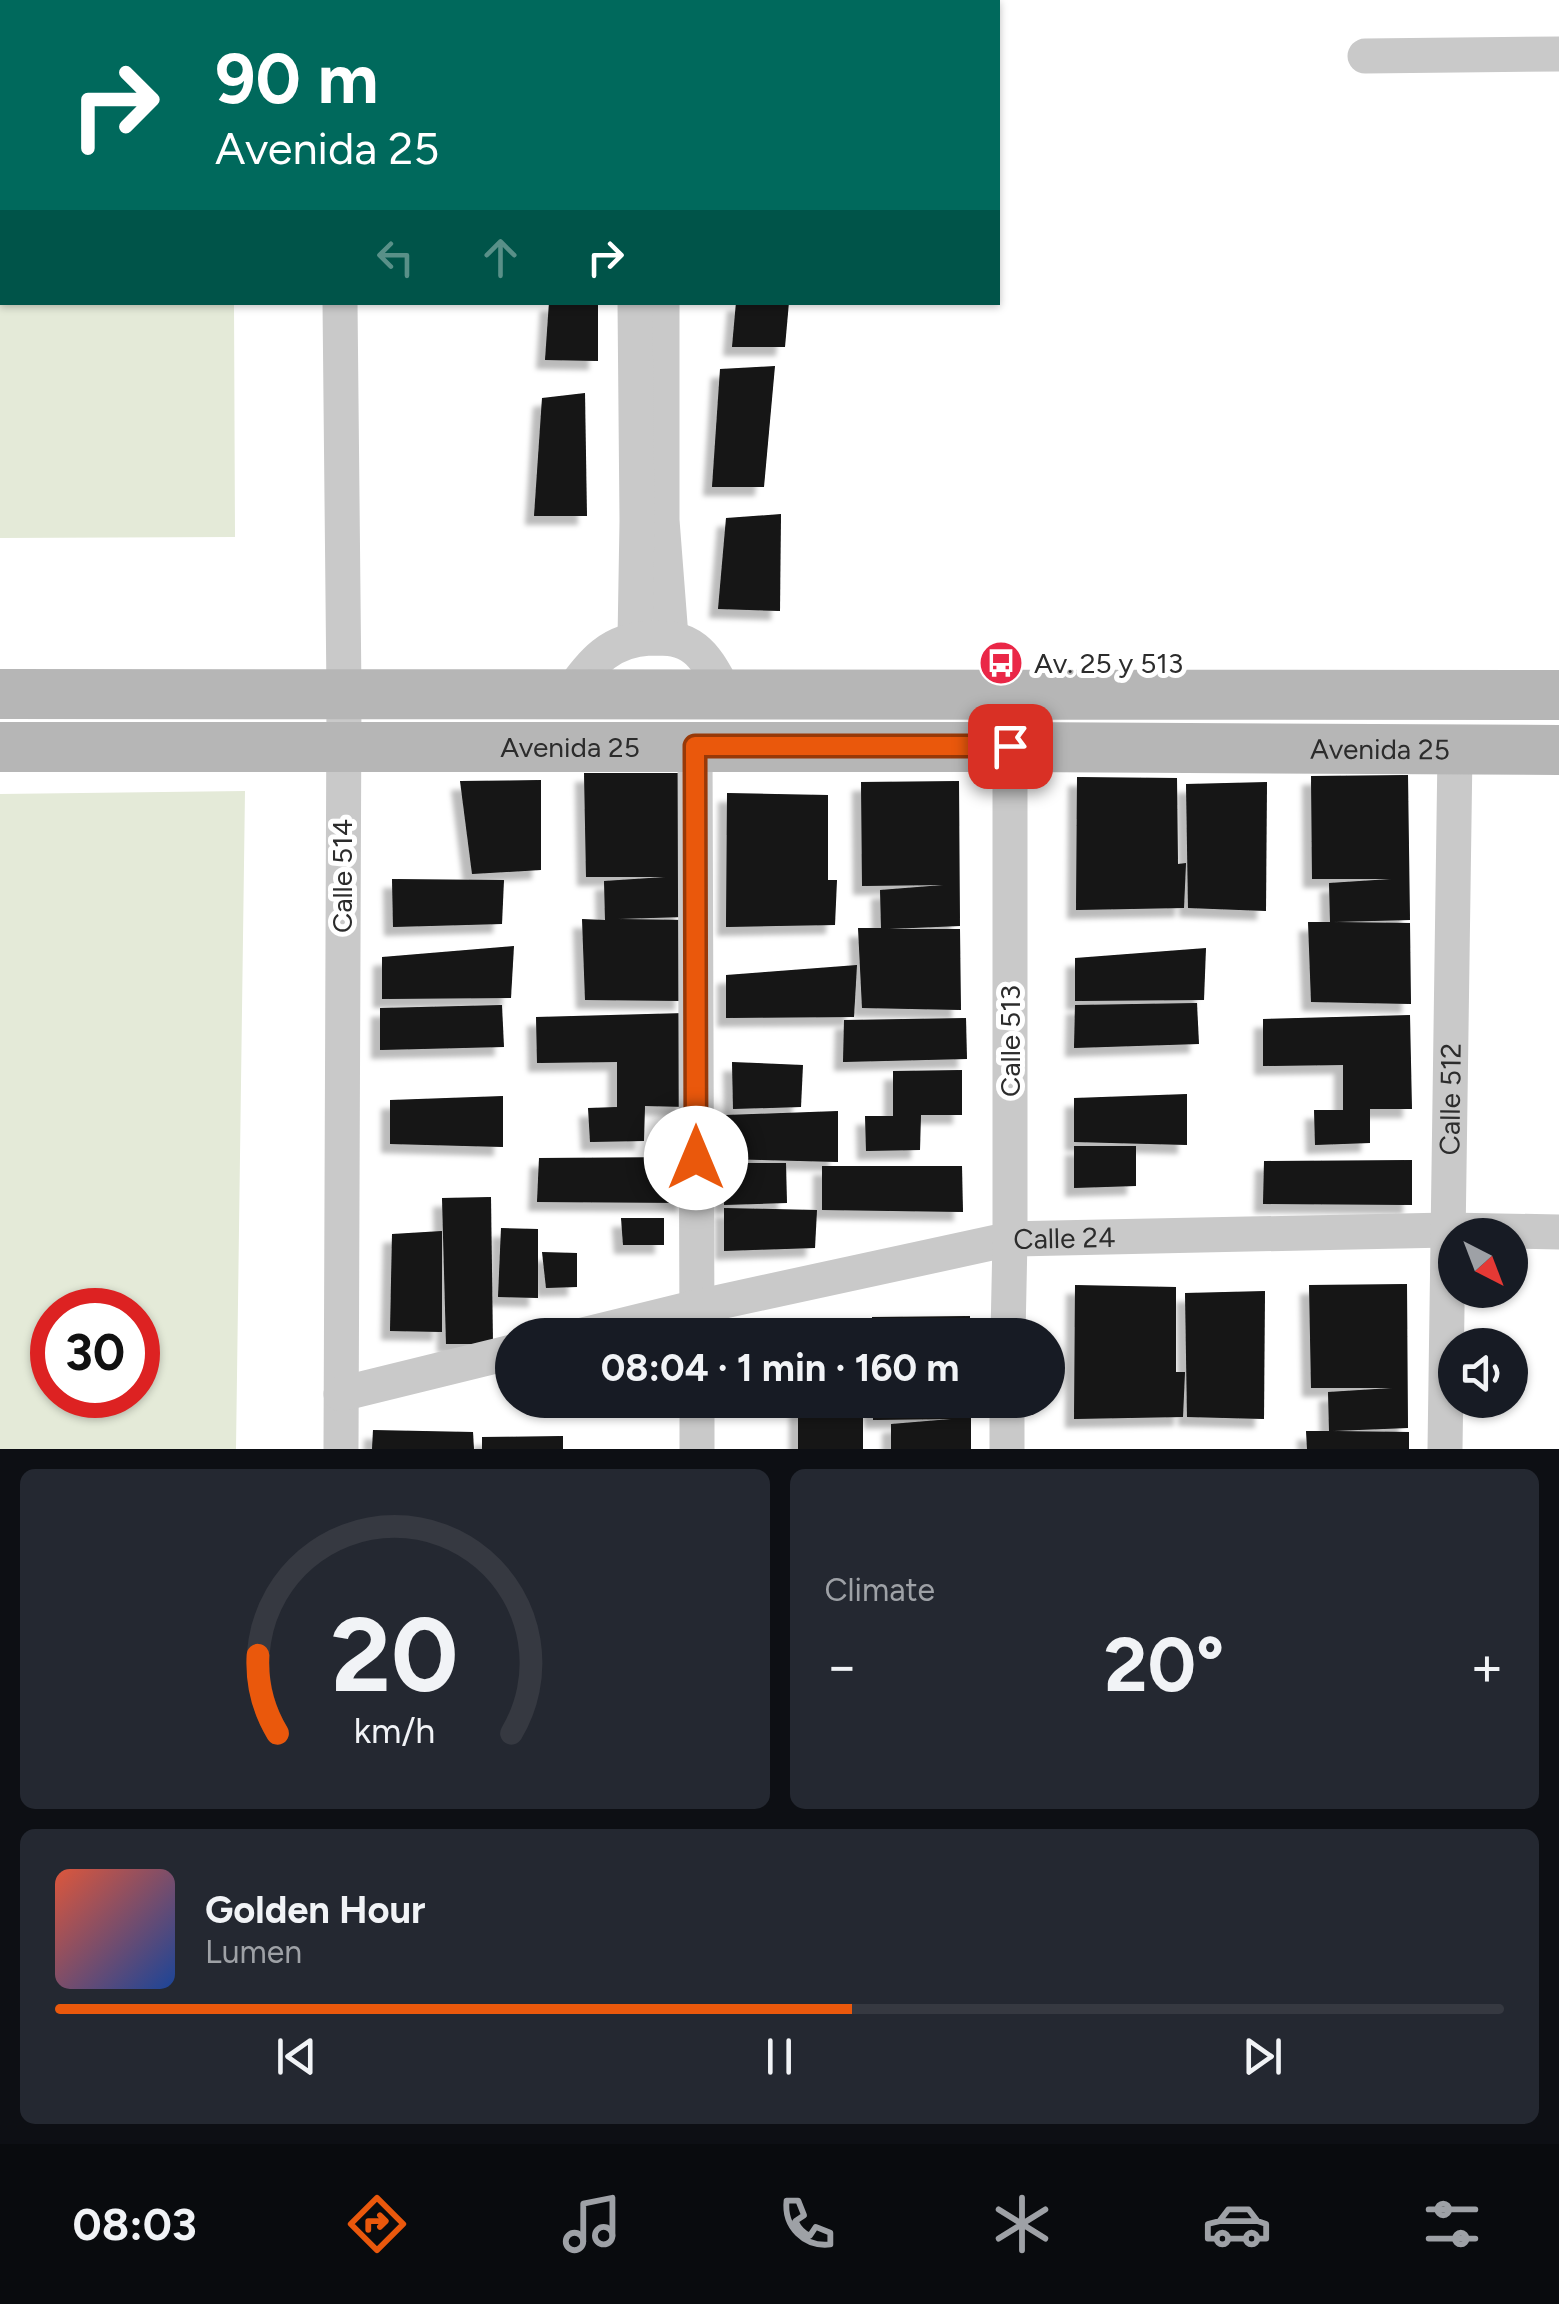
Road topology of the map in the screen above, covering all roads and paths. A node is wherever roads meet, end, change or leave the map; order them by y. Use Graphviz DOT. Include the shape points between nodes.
graph roads {
  1 [pos="1559,54"];
  2 [pos="1365,56"];
  3 [pos="340,305"];
  4 [pos="636,305"];
  5 [pos="662,305"];
  6 [pos="649,434"];
  7 [pos="650,544"];
  8 [pos="671,638"];
  9 [pos="635,639"];
  10 [pos="570,693"];
  11 [pos="0,694"];
  12 [pos="344,694"];
  13 [pos="726,694"];
  14 [pos="1559,695"];
  15 [pos="0,746"];
  16 [pos="695,746"];
  17 [pos="1010,746"];
  18 [pos="343,748"];
  19 [pos="1559,750"];
  20 [pos="1455,751"];
  21 [pos="1448,1218"];
  22 [pos="1438,1230"];
  23 [pos="1528,1231"];
  24 [pos="1559,1232"];
  25 [pos="1010,1239"];
  26 [pos="1447,1308"];
  27 [pos="697,1318"];
  28 [pos="708,1318"];
  29 [pos="1008,1318"];
  30 [pos="495,1356"];
  31 [pos="340,1394"];
  32 [pos="697,1418"];
  33 [pos="1007,1418"];
  34 [pos="340,1449"];
  35 [pos="697,1449"];
  36 [pos="1006,1449"];
  37 [pos="1445,1449"];
  1 -- 2 [label="street"];
  3 -- 12 [label="street, Calle 514"];
  4 -- 6 [label="street"];
  5 -- 6 [label="street"];
  6 -- 7 [label="street"];
  7 -- 8 [label="street"];
  7 -- 9 [label="street"];
  8 -- 9 [label="street"];
  8 -- 13 [label="street" via="697,651"];
  9 -- 10 [label="street" via="607,651"];
  10 -- 12 [label="main road, Avenida 25"];
  10 -- 13 [label="main road, Avenida 25"];
  11 -- 12 [label="main road, Avenida 25"];
  12 -- 18 [label="street, Calle 514"];
  13 -- 14 [label="main road, Avenida 25"];
  15 -- 18 [label="main road, Avenida 25"];
  16 -- 17 [label="main road, Avenida 25"];
  16 -- 18 [label="main road, Avenida 25"];
  16 -- 27 [label="street"];
  17 -- 20 [label="main road, Avenida 25"];
  17 -- 25 [label="street, Calle 513"];
  18 -- 31 [label="street, Calle 514"];
  19 -- 20 [label="main road, Avenida 25"];
  20 -- 21 [label="street, Calle 512"];
  22 -- 25 [label="street, Calle 24"];
  23 -- 24 [label="street, Calle 24"];
  25 -- 28 [label="street, Calle 24"];
  25 -- 29 [label="street, Calle 513"];
  26 -- 37 [label="street, Calle 512"];
  30 -- 31 [label="street"];
  31 -- 34 [label="street, Calle 514"];
  32 -- 35 [label="street"];
  33 -- 36 [label="street"];
}
